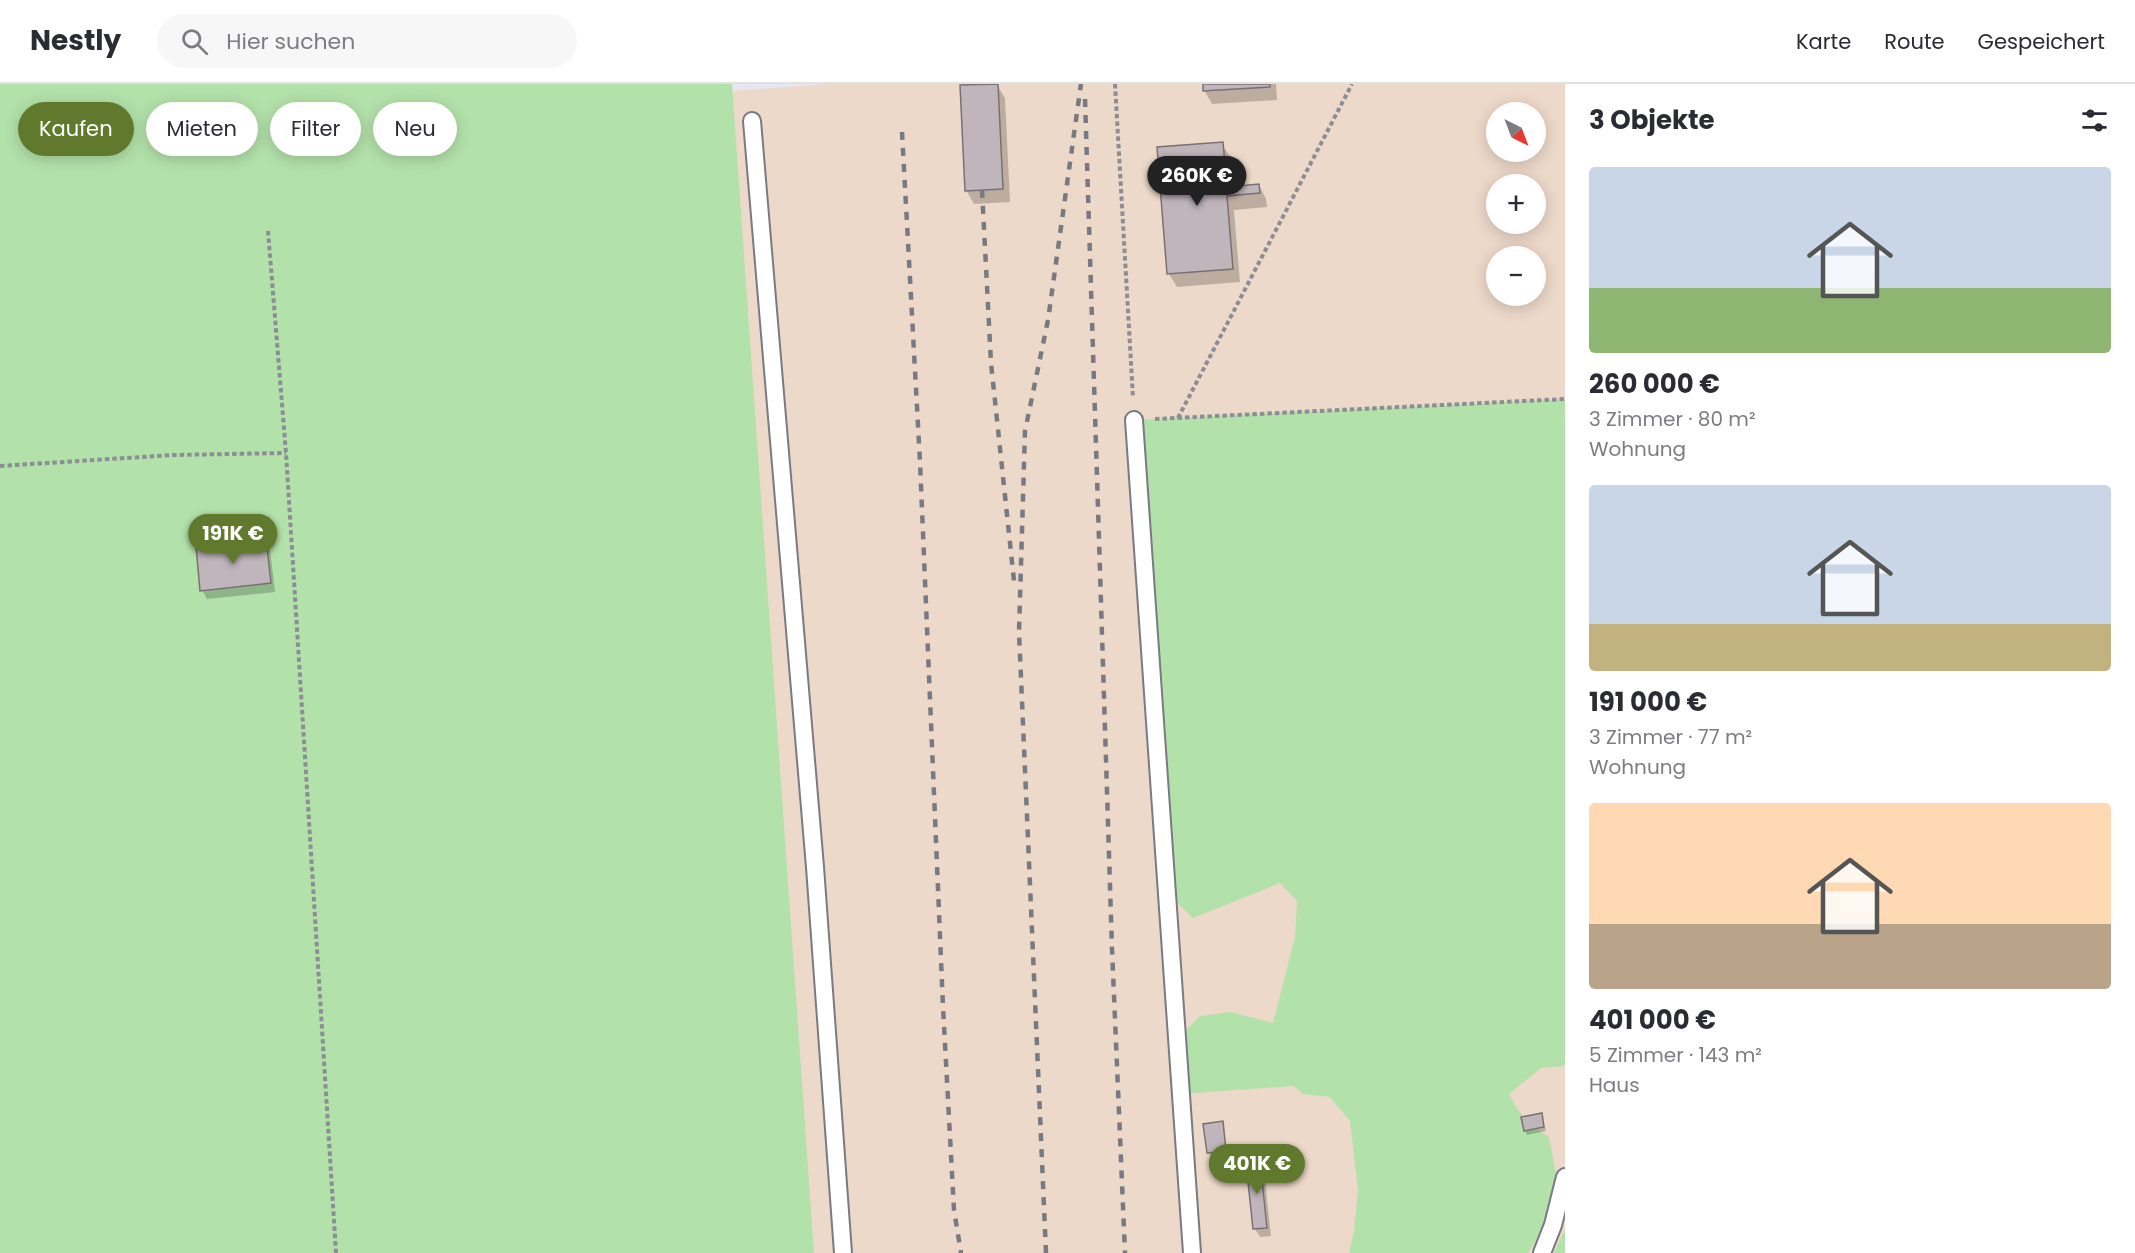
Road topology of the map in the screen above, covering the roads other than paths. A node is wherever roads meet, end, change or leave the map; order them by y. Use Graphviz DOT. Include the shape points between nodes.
graph roads {
  1 [pos="752,122"];
  2 [pos="1134,420"];
  3 [pos="1565,1177"];
  4 [pos="843,1253"];
  5 [pos="1192,1253"];
  6 [pos="1542,1253"];
  1 -- 4 [label="lane" via="814,855"];
  2 -- 5 [label="lane"];
  3 -- 6 [label="lane"];
}
